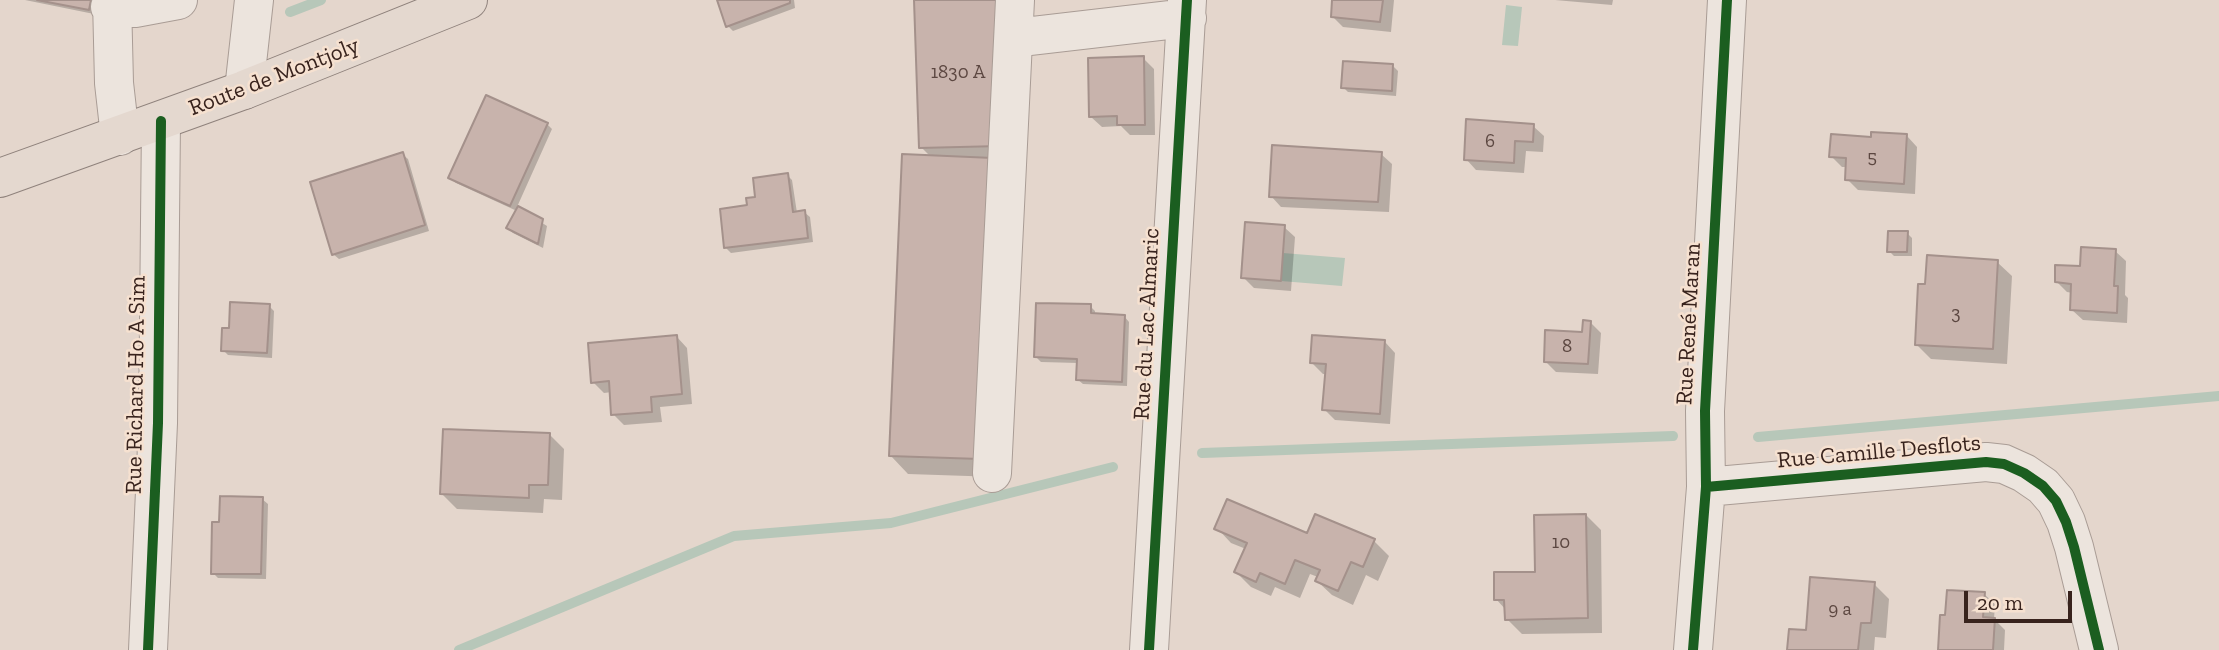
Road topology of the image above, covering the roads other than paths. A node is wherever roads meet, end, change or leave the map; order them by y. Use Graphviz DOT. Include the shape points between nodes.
graph roads {
  1 [pos="178,0"];
  2 [pos="254,0"];
  3 [pos="468,0"];
  4 [pos="1015,0"];
  5 [pos="1727,0"];
  6 [pos="111,3"];
  7 [pos="1187,9"];
  8 [pos="1014,38"];
  9 [pos="244,90"];
  10 [pos="161,121"];
  11 [pos="120,136"];
  12 [pos="0,178"];
  13 [pos="992,473"];
  14 [pos="1706,487"];
  15 [pos="148,650"];
  16 [pos="1149,650"];
  17 [pos="1693,650"];
  18 [pos="2099,650"];
  1 -- 6 [label="street" via="135,8"];
  2 -- 9 [label="street"];
  3 -- 9 [label="main road, Route de Montjoly"];
  4 -- 8 [label="street"];
  5 -- 14 [label="street, Rue René Maran" via="1705,411"];
  6 -- 11 [label="street"];
  7 -- 8 [label="street"];
  7 -- 16 [label="street, Rue du Lac Almaric"];
  8 -- 13 [label="street"];
  9 -- 10 [label="main road, Route de Montjoly"];
  10 -- 11 [label="main road, Route de Montjoly"];
  10 -- 15 [label="street, Rue Richard Ho A Sim" via="158,424"];
  11 -- 12 [label="main road, Route de Montjoly"];
  14 -- 17 [label="street, Rue René Maran"];
  14 -- 18 [label="street, Rue Camille Desflots" via="2004,464 2043,486 2061,511"];
}
